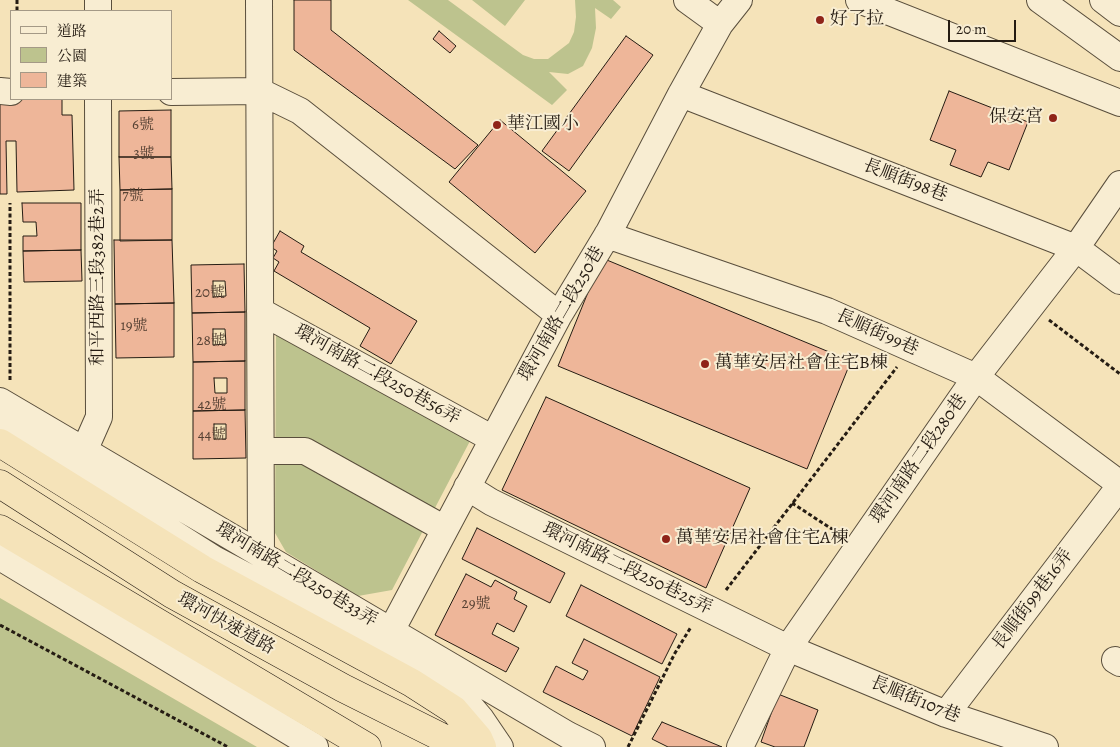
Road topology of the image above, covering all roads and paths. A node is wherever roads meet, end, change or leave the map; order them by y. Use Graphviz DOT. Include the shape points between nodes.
graph roads {
  1 [pos="259,0"];
  2 [pos="687,0"];
  3 [pos="739,0"];
  4 [pos="859,0"];
  5 [pos="1040,0"];
  6 [pos="1102,0"];
  7 [pos="1120,13"];
  8 [pos="720,24"];
  9 [pos="1120,58"];
  10 [pos="172,92"];
  11 [pos="259,92"];
  12 [pos="682,94"];
  13 [pos="98,100"];
  14 [pos="1120,103"];
  15 [pos="1120,184"];
  16 [pos="10,203"];
  17 [pos="607,235"];
  18 [pos="1076,248"];
  19 [pos="1120,281"];
  20 [pos="1031,306"];
  21 [pos="260,311"];
  22 [pos="559,315"];
  23 [pos="911,348"];
  24 [pos="1120,374"];
  25 [pos="976,377"];
  26 [pos="3,411"];
  27 [pos="493,439"];
  28 [pos="0,443"];
  29 [pos="84,451"];
  30 [pos="261,451"];
  31 [pos="0,484"];
  32 [pos="1120,485"];
  33 [pos="467,487"];
  34 [pos="792,504"];
  35 [pos="0,529"];
  36 [pos="445,529"];
  37 [pos="859,546"];
  38 [pos="261,554"];
  39 [pos="0,557"];
  40 [pos="707,609"];
  41 [pos="0,625"];
  42 [pos="391,631"];
  43 [pos="788,648"];
  44 [pos="946,714"];
  45 [pos="228,747"];
  46 [pos="315,747"];
  47 [pos="367,747"];
  48 [pos="461,747"];
  49 [pos="482,747"];
  50 [pos="500,747"];
  51 [pos="592,747"];
  52 [pos="628,747"];
  53 [pos="740,747"];
  54 [pos="1045,747"];
  1 -- 11 [label="street"];
  2 -- 8 [label="street"];
  3 -- 8 [label="street, 環河南路二段250巷"];
  4 -- 14 [label="street"];
  5 -- 9 [label="street"];
  6 -- 7 [label="street"];
  8 -- 12 [label="street, 環河南路二段250巷"];
  10 -- 11 [label="street"];
  11 -- 21 [label="street"];
  11 -- 22 [label="street" via="300,111"];
  12 -- 17 [label="street, 環河南路二段250巷"];
  12 -- 18 [label="street, 長順街98巷"];
  13 -- 29 [label="street, 和平西路三段382巷2弄" via="99,417"];
  15 -- 18 [label="street, 環河南路二段280巷"];
  16 -- 26 [label="path"];
  17 -- 22 [label="street, 環河南路二段250巷"];
  17 -- 23 [label="street, 長順街99巷" via="827,311"];
  18 -- 19 [label="street, 長順街98巷"];
  18 -- 20 [label="street, 環河南路二段280巷"];
  20 -- 24 [label="path"];
  20 -- 25 [label="street, 環河南路二段280巷"];
  21 -- 27 [label="street, 環河南路二段250巷56弄"];
  21 -- 30 [label="street"];
  22 -- 27 [label="street, 環河南路二段250巷"];
  23 -- 25 [label="street, 長順街99巷"];
  23 -- 34 [label="path"];
  25 -- 32 [label="street, 長順街99巷"];
  25 -- 37 [label="street, 環河南路二段280巷"];
  26 -- 29 [label="street, 環河南路二段250巷33弄"];
  26 -- 50 [label="street" via="214,559 421,668 458,692"];
  27 -- 33 [label="street, 環河南路二段250巷"];
  28 -- 49 [label="highway" via="202,569 412,683 454,710"];
  29 -- 38 [label="street, 環河南路二段250巷33弄"];
  30 -- 36 [label="street" via="305,451"];
  30 -- 38 [label="street"];
  31 -- 48 [label="highway, 環河快速道路" via="172,594 343,688"];
  32 -- 44 [label="street, 長順街99巷16弄"];
  33 -- 36 [label="street, 環河南路二段250巷"];
  33 -- 40 [label="street, 環河南路二段250巷25弄"];
  34 -- 37 [label="path"];
  34 -- 40 [label="path"];
  35 -- 47 [label="highway, 環河快速道路"];
  36 -- 42 [label="street, 環河南路二段250巷"];
  37 -- 43 [label="street, 環河南路二段280巷"];
  38 -- 42 [label="street, 環河南路二段250巷33弄"];
  39 -- 46 [label="street"];
  40 -- 43 [label="street, 環河南路二段250巷25弄"];
  40 -- 52 [label="path" via="675,652"];
  41 -- 45 [label="path"];
  42 -- 51 [label="street, 環河南路二段250巷33弄"];
  43 -- 44 [label="street, 長順街107巷"];
  43 -- 53 [label="street, 環河南路二段280巷"];
  44 -- 54 [label="street, 長順街107巷"];
}
